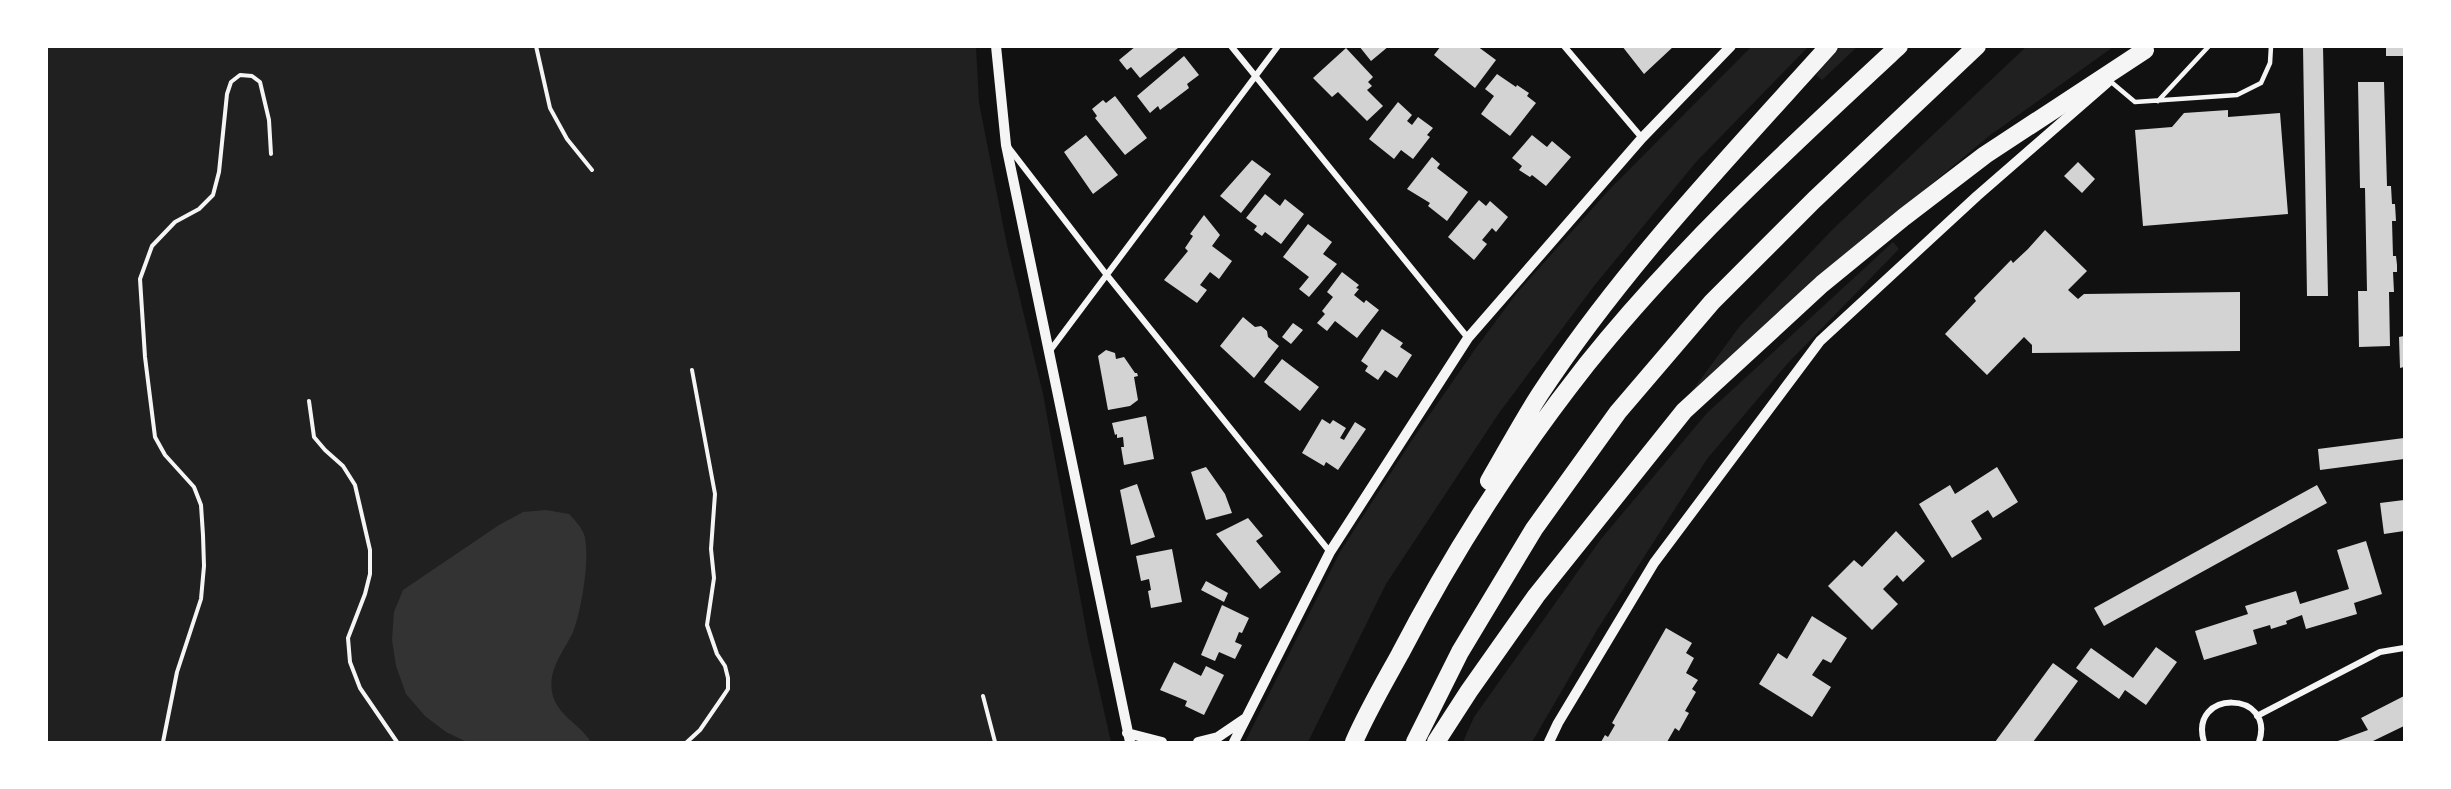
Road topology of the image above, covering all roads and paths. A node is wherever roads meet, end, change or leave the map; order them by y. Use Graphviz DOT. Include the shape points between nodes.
graph roads {
  1 [pos="536,46"];
  2 [pos="996,46"];
  3 [pos="1231,46"];
  4 [pos="1278,46"];
  5 [pos="1564,46"];
  6 [pos="1731,46"];
  7 [pos="1829,46"];
  8 [pos="1899,46"];
  9 [pos="1977,46"];
  10 [pos="2209,46"];
  11 [pos="2271,46"];
  12 [pos="2145,50"];
  13 [pos="1256,76"];
  14 [pos="2110,81"];
  15 [pos="2158,100"];
  16 [pos="1642,138"];
  17 [pos="1006,145"];
  18 [pos="271,154"];
  19 [pos="592,170"];
  20 [pos="1106,274"];
  21 [pos="1468,338"];
  22 [pos="1049,353"];
  23 [pos="692,370"];
  24 [pos="309,401"];
  25 [pos="1330,552"];
  26 [pos="1427,602"];
  27 [pos="2404,648"];
  28 [pos="983,696"];
  29 [pos="2257,716"];
  30 [pos="1247,718"];
  31 [pos="1129,738"];
  32 [pos="163,742"];
  33 [pos="397,742"];
  34 [pos="687,742"];
  35 [pos="995,742"];
  36 [pos="1162,742"];
  37 [pos="1198,742"];
  38 [pos="1234,742"];
  39 [pos="1354,742"];
  40 [pos="1415,742"];
  41 [pos="1436,742"];
  42 [pos="1549,742"];
  43 [pos="2204,742"];
  44 [pos="2259,742"];
  1 -- 19 [label="path" via="550,108 567,139"];
  2 -- 17 [label="street"];
  3 -- 13 [label="street"];
  4 -- 13 [label="street"];
  5 -- 16 [label="street"];
  6 -- 16 [label="street"];
  7 -- 26 [label="highway" via="1686,203 1540,394 1477,502"];
  8 -- 26 [label="highway" via="1783,153 1682,257 1588,364 1503,479"];
  9 -- 40 [label="highway" via="1712,302 1618,412 1534,529 1460,652"];
  10 -- 15 [label="lane"];
  11 -- 15 [label="lane" via="2270,63 2261,83 2237,95"];
  12 -- 14 [label="street"];
  12 -- 41 [label="highway" via="1984,155 1904,217 1822,284 1684,411 1536,596"];
  13 -- 20 [label="street"];
  13 -- 21 [label="street"];
  14 -- 15 [label="lane" via="2135,102"];
  14 -- 42 [label="street" via="1977,196 1820,341 1654,563"];
  16 -- 21 [label="street"];
  17 -- 20 [label="street"];
  17 -- 22 [label="street"];
  18 -- 32 [label="path" via="269,120 260,82 252,76 240,75 231,82 228,94 213,195 199,209 176,222 152,246 140,279 155,437 165,455 194,487 201,505 201,598 177,672"];
  20 -- 22 [label="street"];
  20 -- 25 [label="street"];
  21 -- 25 [label="street"];
  22 -- 31 [label="street"];
  23 -- 34 [label="path" via="716,494 711,549 714,578 707,625 717,654 726,666 728,689"];
  24 -- 33 [label="path" via="314,437 356,485 370,550 368,584 348,638 350,662 360,688"];
  25 -- 30 [label="street"];
  26 -- 39 [label="highway"];
  27 -- 29 [label="street" via="2380,652"];
  28 -- 35 [label="path"];
  29 -- 43 [label="street" via="2240,703 2221,704 2206,716 2202,725"];
  29 -- 44 [label="street" via="2262,731"];
  30 -- 37 [label="street" via="1218,736"];
  30 -- 38 [label="street"];
  31 -- 36 [label="street"];
}
